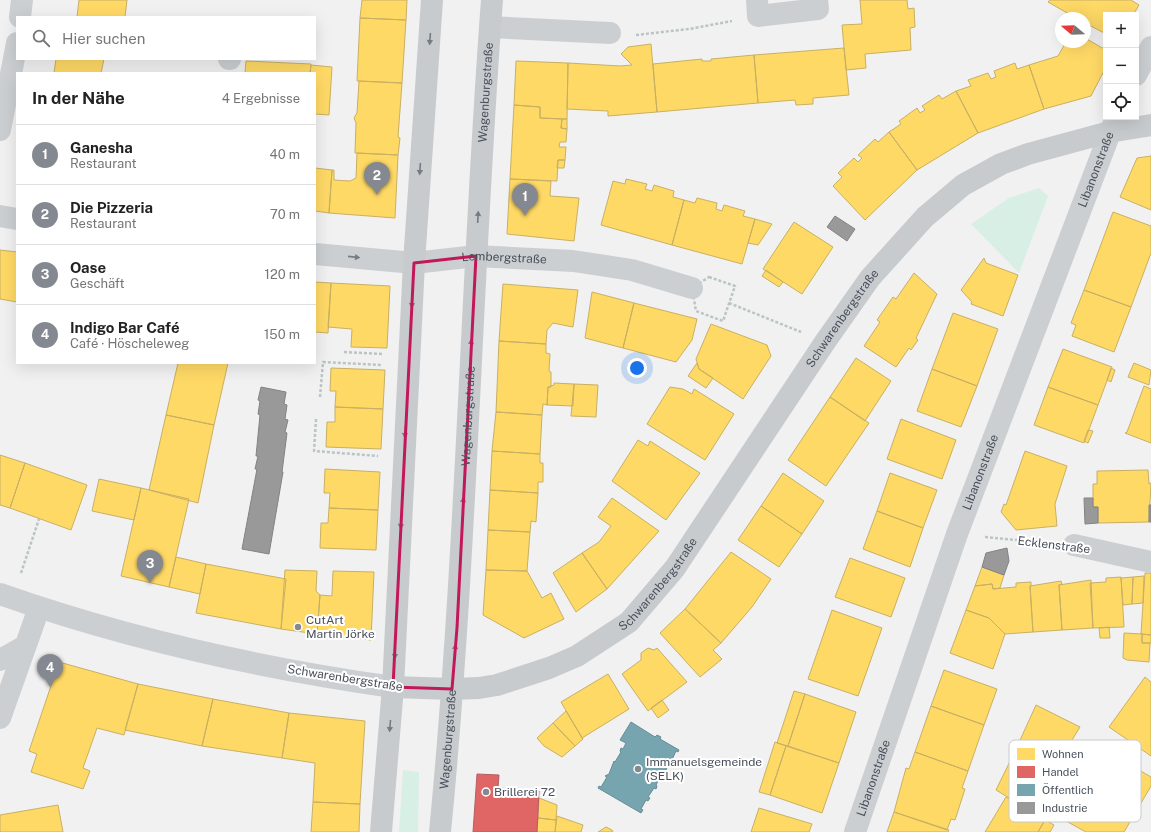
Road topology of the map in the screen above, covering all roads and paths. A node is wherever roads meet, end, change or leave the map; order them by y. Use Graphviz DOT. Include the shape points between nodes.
graph roads {
  1 [pos="22,0"];
  2 [pos="432,0"];
  3 [pos="492,0"];
  4 [pos="757,0"];
  5 [pos="817,0"];
  6 [pos="20,16"];
  7 [pos="717,25"];
  8 [pos="490,27"];
  9 [pos="610,33"];
  10 [pos="634,35"];
  11 [pos="1151,46"];
  12 [pos="16,49"];
  13 [pos="1139,69"];
  14 [pos="1112,125"];
  15 [pos="1151,125"];
  16 [pos="0,130"];
  17 [pos="0,216"];
  18 [pos="16,219"];
  19 [pos="316,254"];
  20 [pos="476,256"];
  21 [pos="414,263"];
  22 [pos="700,283"];
  23 [pos="729,303"];
  24 [pos="696,311"];
  25 [pos="825,342"];
  26 [pos="344,352"];
  27 [pos="409,360"];
  28 [pos="320,397"];
  29 [pos="316,419"];
  30 [pos="404,457"];
  31 [pos="39,519"];
  32 [pos="957,534"];
  33 [pos="1074,545"];
  34 [pos="1151,562"];
  35 [pos="6,596"];
  36 [pos="39,608"];
  37 [pos="25,646"];
  38 [pos="0,660"];
  39 [pos="393,687"];
  40 [pos="452,689"];
  41 [pos="0,718"];
  42 [pos="381,832"];
  43 [pos="440,832"];
  44 [pos="855,832"];
  1 -- 6 [label="street"];
  2 -- 21 [label="main road, one-way"];
  3 -- 8 [label="main road, Wagenburgstraße"];
  4 -- 5 [label="street" via="758,16 818,9"];
  7 -- 10 [label="path"];
  8 -- 9 [label="street"];
  20 -- 8 [label="main road, Wagenburgstraße, one-way"];
  11 -- 13 [label="street"];
  12 -- 16 [label="street"];
  14 -- 15 [label="main road, Schwarenbergstraße"];
  14 -- 25 [label="main road, Schwarenbergstraße" via="1001,164 963,185 925,217 870,278"];
  14 -- 32 [label="street, Libanonstraße"];
  17 -- 18 [label="street"];
  19 -- 21 [label="street, Lembergstraße, one-way"];
  20 -- 21 [label="street, Lembergstraße"];
  20 -- 22 [label="street, Lembergstraße" via="573,261"];
  40 -- 20 [label="main road, Wagenburgstraße, one-way"];
  21 -- 27 [label="main road, one-way"];
  22 -- 23 [label="path" via="735,286"];
  23 -- 24 [label="path" via="723,321"];
  23 -- 25 [label="path"];
  25 -- 40 [label="main road, Schwarenbergstraße" via="675,568 629,622 577,656 549,668 497,685"];
  26 -- 27 [label="path"];
  27 -- 28 [label="path" via="323,362"];
  27 -- 30 [label="main road, one-way"];
  29 -- 30 [label="path" via="314,451"];
  30 -- 39 [label="main road, one-way"];
  31 -- 35 [label="path"];
  32 -- 33 [label="path, Ecklenstraße"];
  32 -- 44 [label="street, Libanonstraße"];
  33 -- 34 [label="street, Ecklenstraße"];
  35 -- 36 [label="street, Schwarenbergstraße"];
  36 -- 37 [label="street"];
  36 -- 39 [label="street, Schwarenbergstraße" via="183,649"];
  37 -- 38 [label="street"];
  37 -- 41 [label="street"];
  39 -- 40 [label="main road, Schwarenbergstraße"];
  39 -- 42 [label="main road, one-way"];
  40 -- 43 [label="main road, Wagenburgstraße"];
}
